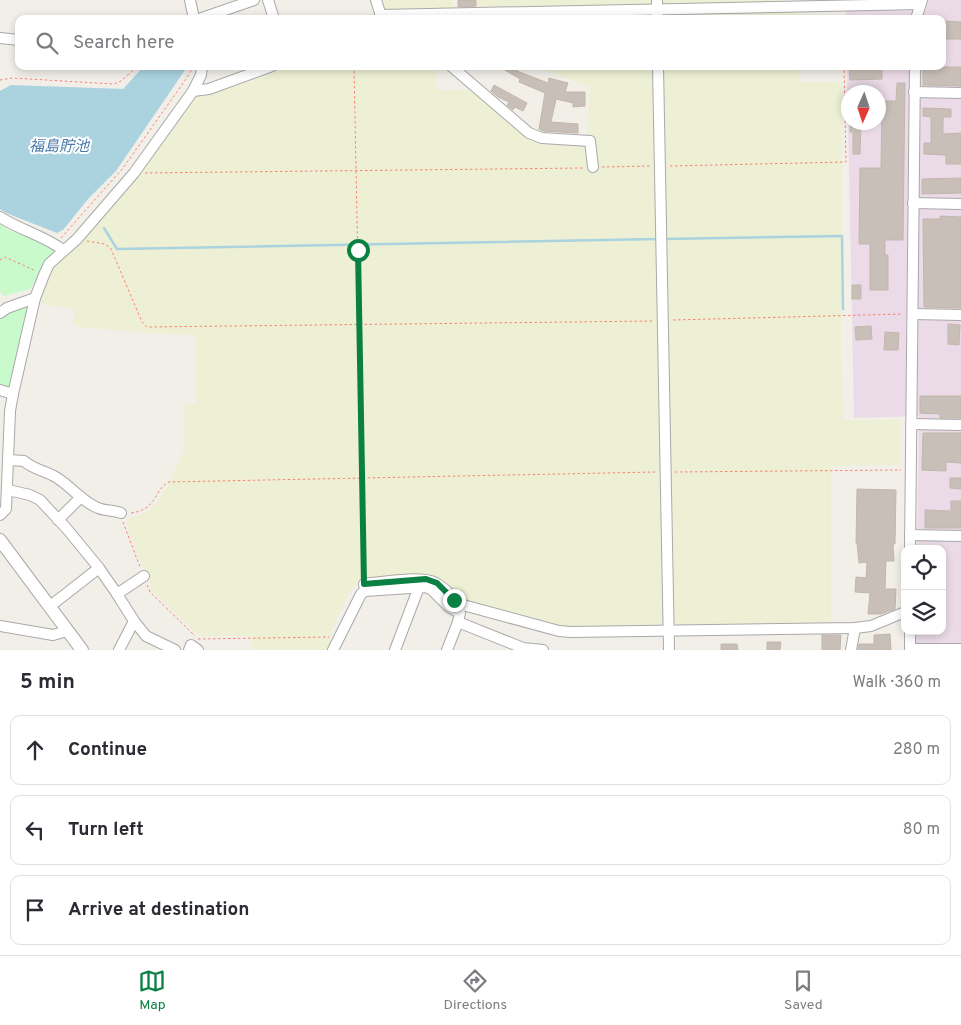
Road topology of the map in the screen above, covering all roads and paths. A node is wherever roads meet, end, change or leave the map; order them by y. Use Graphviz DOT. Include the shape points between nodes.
graph roads {
  1 [pos="190,0"];
  2 [pos="254,0"];
  3 [pos="268,0"];
  4 [pos="376,0"];
  5 [pos="921,2"];
  6 [pos="657,10"];
  7 [pos="193,15"];
  8 [pos="211,15"];
  9 [pos="273,15"];
  10 [pos="380,15"];
  11 [pos="460,15"];
  12 [pos="917,15"];
  13 [pos="0,38"];
  14 [pos="15,40"];
  15 [pos="133,70"];
  16 [pos="191,70"];
  17 [pos="202,70"];
  18 [pos="261,70"];
  19 [pos="354,70"];
  20 [pos="457,70"];
  21 [pos="658,70"];
  22 [pos="844,70"];
  23 [pos="915,70"];
  24 [pos="0,80"];
  25 [pos="193,91"];
  26 [pos="914,92"];
  27 [pos="961,93"];
  28 [pos="660,166"];
  29 [pos="593,167"];
  30 [pos="356,171"];
  31 [pos="134,173"];
  32 [pos="913,203"];
  33 [pos="961,204"];
  34 [pos="0,217"];
  35 [pos="77,239"];
  36 [pos="59,247"];
  37 [pos="0,260"];
  38 [pos="44,275"];
  39 [pos="35,298"];
  40 [pos="0,313"];
  41 [pos="913,314"];
  42 [pos="961,315"];
  43 [pos="663,320"];
  44 [pos="359,324"];
  45 [pos="0,390"];
  46 [pos="12,394"];
  47 [pos="911,424"];
  48 [pos="961,425"];
  49 [pos="9,460"];
  50 [pos="911,470"];
  51 [pos="666,472"];
  52 [pos="362,478"];
  53 [pos="8,490"];
  54 [pos="81,497"];
  55 [pos="121,513"];
  56 [pos="0,515"];
  57 [pos="58,520"];
  58 [pos="910,536"];
  59 [pos="961,536"];
  60 [pos="0,540"];
  61 [pos="910,545"];
  62 [pos="100,568"];
  63 [pos="144,576"];
  64 [pos="419,587"];
  65 [pos="364,588"];
  66 [pos="117,594"];
  67 [pos="49,606"];
  68 [pos="901,614"];
  69 [pos="134,621"];
  70 [pos="458,622"];
  71 [pos="0,626"];
  72 [pos="855,628"];
  73 [pos="67,631"];
  74 [pos="669,631"];
  75 [pos="910,635"];
  76 [pos="330,637"];
  77 [pos="961,649"];
  78 [pos="82,650"];
  79 [pos="119,650"];
  80 [pos="175,650"];
  81 [pos="189,650"];
  82 [pos="198,650"];
  83 [pos="333,650"];
  84 [pos="395,650"];
  85 [pos="447,650"];
  86 [pos="543,650"];
  87 [pos="669,650"];
  88 [pos="851,650"];
  1 -- 7 [label="street"];
  2 -- 8 [label="street"];
  3 -- 9 [label="street"];
  4 -- 10 [label="street"];
  5 -- 6 [label="street"];
  5 -- 12 [label="street"];
  6 -- 11 [label="street"];
  13 -- 14 [label="street"];
  15 -- 24 [label="path" via="114,84"];
  16 -- 36 [label="path" via="123,168"];
  17 -- 25 [label="street"];
  18 -- 25 [label="street" via="208,89"];
  19 -- 30 [label="path"];
  20 -- 29 [label="street" via="535,136 590,141"];
  21 -- 28 [label="street"];
  22 -- 28 [label="path" via="846,162"];
  23 -- 26 [label="street"];
  25 -- 31 [label="street"];
  26 -- 27 [label="street"];
  26 -- 32 [label="street"];
  28 -- 29 [label="path"];
  28 -- 43 [label="street"];
  29 -- 30 [label="path"];
  30 -- 31 [label="path"];
  30 -- 44 [label="path"];
  31 -- 35 [label="street"];
  32 -- 33 [label="street"];
  32 -- 41 [label="street"];
  34 -- 36 [label="street"];
  35 -- 36 [label="street"];
  35 -- 44 [label="path" via="104,244 111,249 147,327"];
  36 -- 38 [label="street"];
  37 -- 38 [label="path" via="5,258"];
  38 -- 39 [label="street"];
  39 -- 40 [label="street"];
  39 -- 46 [label="street"];
  41 -- 42 [label="street"];
  41 -- 43 [label="path"];
  41 -- 47 [label="street"];
  43 -- 44 [label="path"];
  43 -- 51 [label="street"];
  44 -- 52 [label="path"];
  45 -- 46 [label="street"];
  46 -- 49 [label="street"];
  47 -- 48 [label="street"];
  47 -- 50 [label="street"];
  49 -- 53 [label="street"];
  49 -- 54 [label="street" via="24,461 30,467 64,481"];
  50 -- 51 [label="path"];
  50 -- 58 [label="street"];
  51 -- 52 [label="path"];
  51 -- 74 [label="street"];
  52 -- 55 [label="path" via="168,482 144,510"];
  52 -- 65 [label="path"];
  53 -- 56 [label="street" via="6,509"];
  53 -- 57 [label="street" via="40,500"];
  54 -- 55 [label="street" via="99,508"];
  54 -- 57 [label="street"];
  55 -- 63 [label="path"];
  57 -- 62 [label="street"];
  58 -- 59 [label="street"];
  58 -- 61 [label="street"];
  60 -- 67 [label="street"];
  62 -- 66 [label="street"];
  62 -- 67 [label="street"];
  63 -- 66 [label="street"];
  63 -- 76 [label="path" via="150,592 198,639"];
  64 -- 65 [label="street"];
  64 -- 70 [label="street" via="431,589 460,613"];
  64 -- 84 [label="street"];
  65 -- 74 [label="street" via="426,579 437,583 463,605 559,631"];
  65 -- 83 [label="street"];
  66 -- 69 [label="street"];
  67 -- 73 [label="street"];
  68 -- 72 [label="street" via="871,626"];
  69 -- 79 [label="street"];
  69 -- 80 [label="street" via="146,636"];
  70 -- 85 [label="street"];
  70 -- 86 [label="street" via="522,648"];
  71 -- 73 [label="street" via="53,635"];
  72 -- 74 [label="street"];
  72 -- 88 [label="street"];
  73 -- 78 [label="street"];
  74 -- 87 [label="street"];
  75 -- 77 [label="street" via="910,648"];
  81 -- 82 [label="street" via="191,645"];
}
